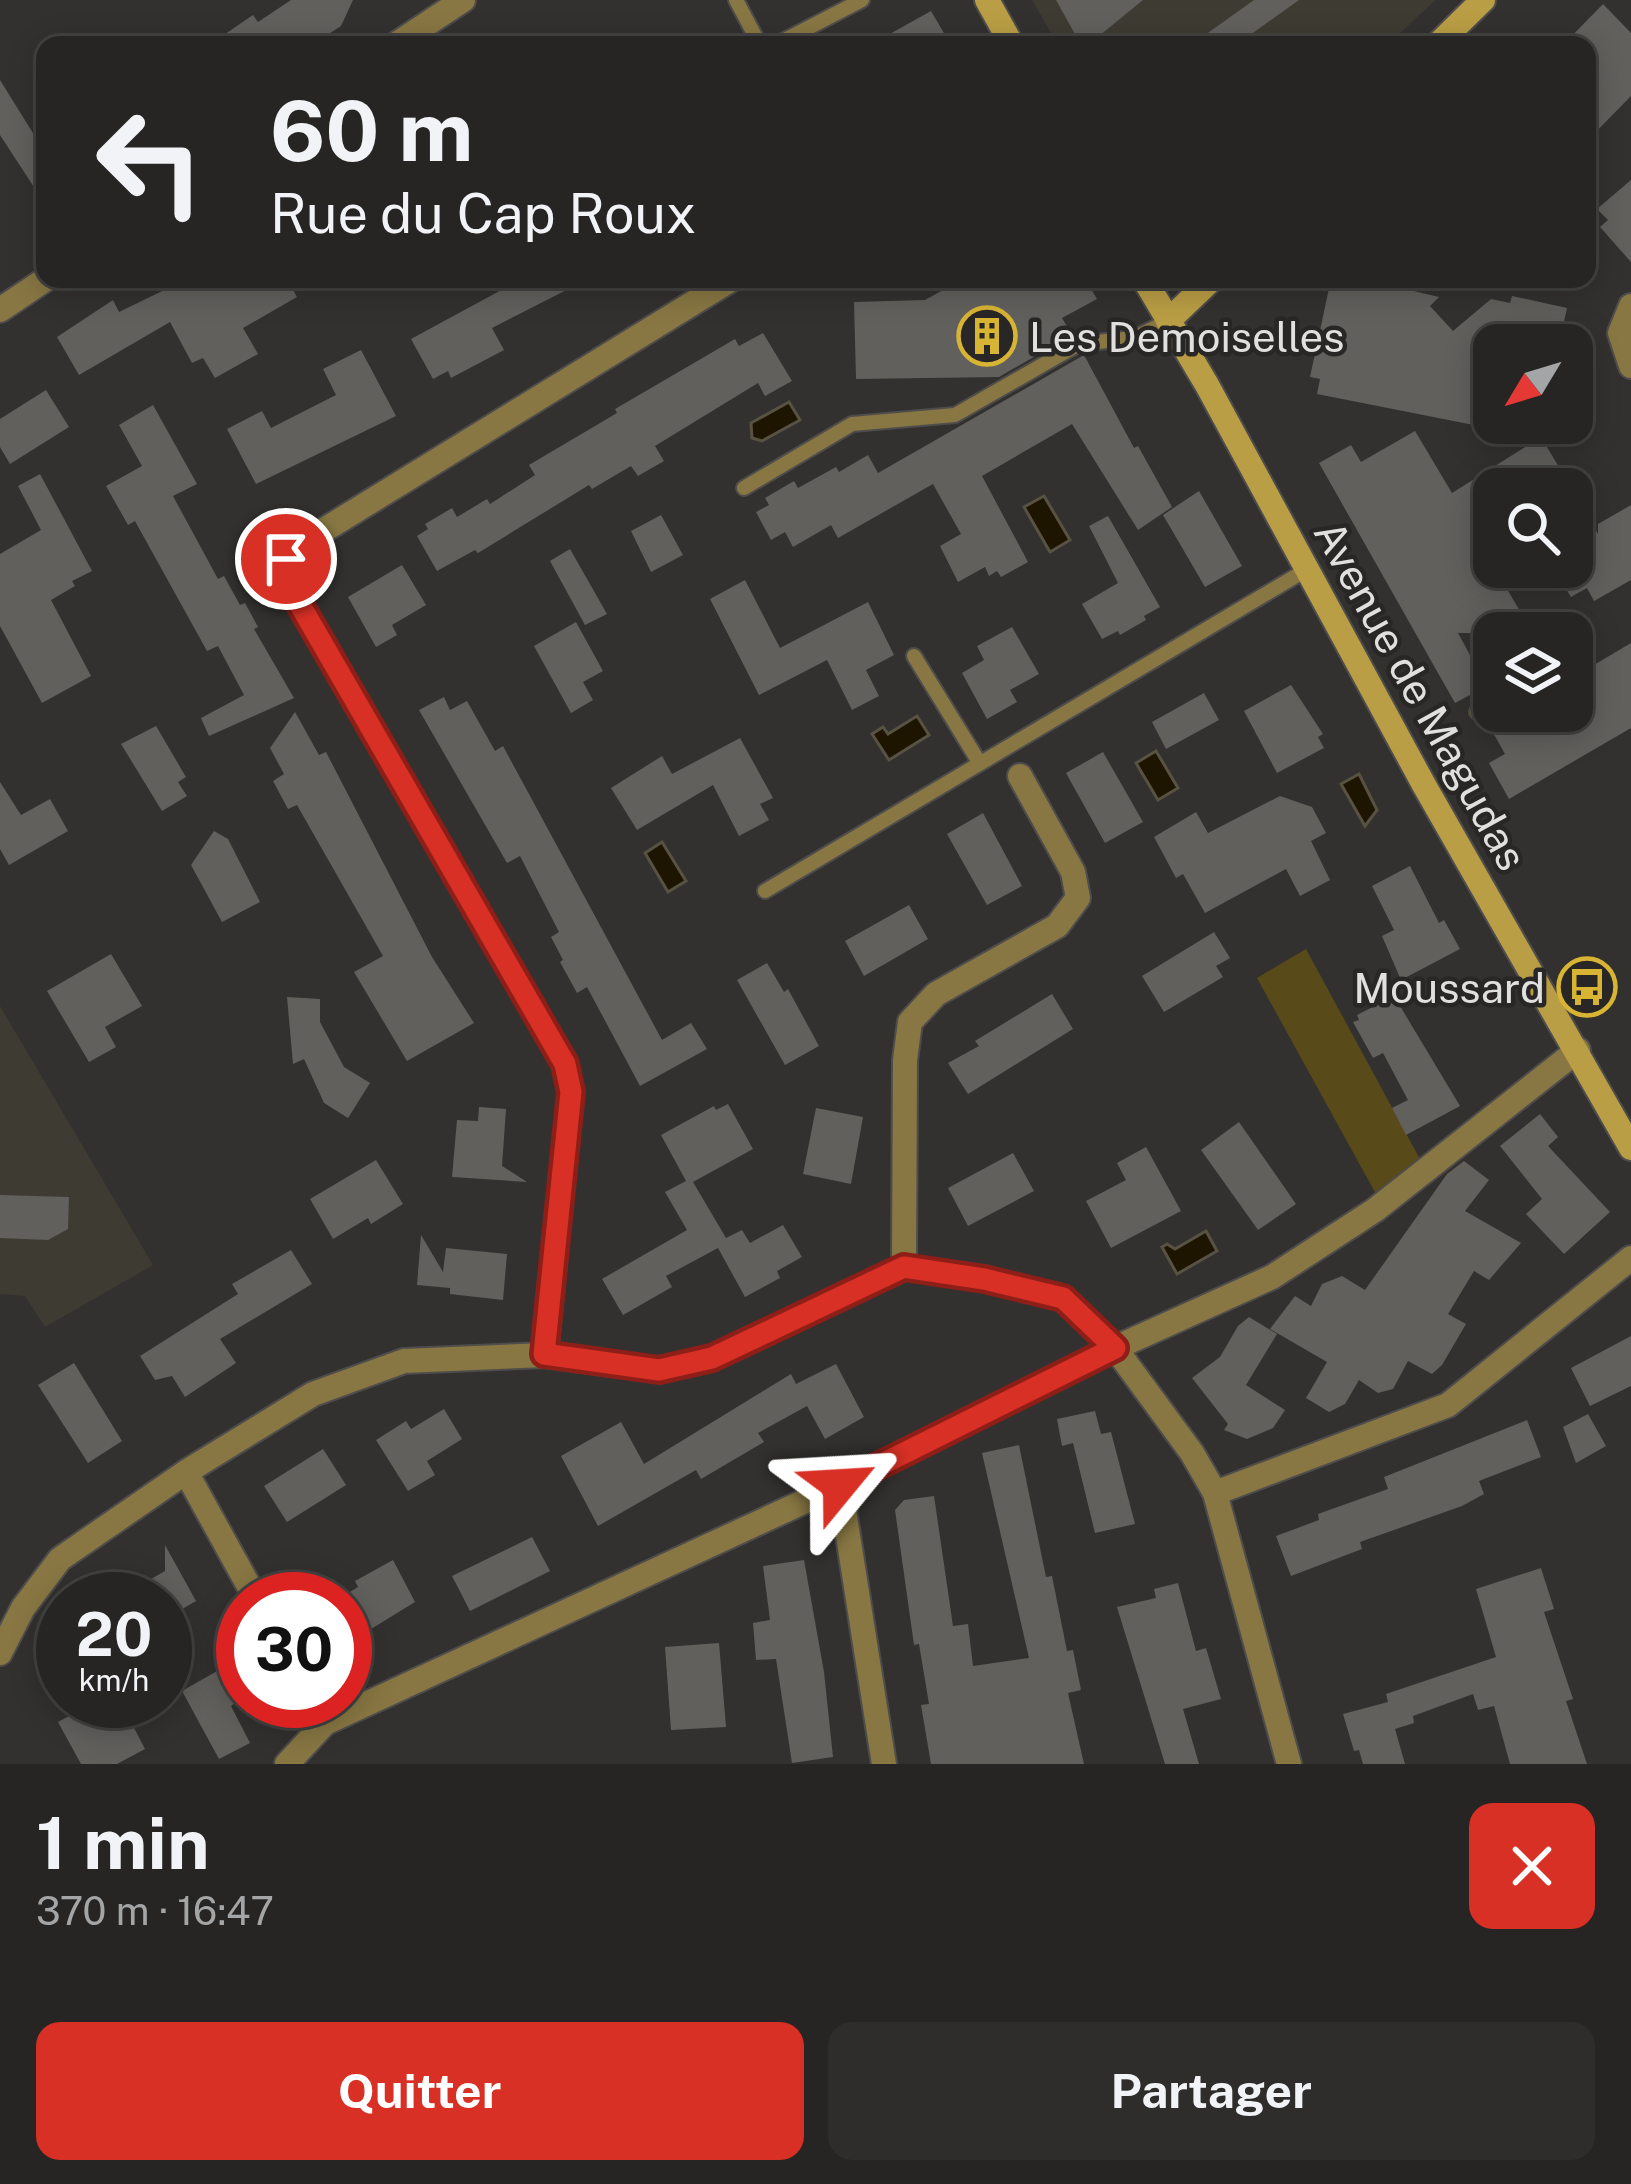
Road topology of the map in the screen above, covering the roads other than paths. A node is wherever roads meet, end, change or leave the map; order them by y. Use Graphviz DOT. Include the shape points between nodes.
graph roads {
  1 [pos="463,0"];
  2 [pos="736,0"];
  3 [pos="862,0"];
  4 [pos="987,0"];
  5 [pos="1483,0"];
  6 [pos="409,36"];
  7 [pos="755,36"];
  8 [pos="793,36"];
  9 [pos="1007,36"];
  10 [pos="1446,36"];
  11 [pos="36,286"];
  12 [pos="717,288"];
  13 [pos="1149,288"];
  14 [pos="1203,288"];
  15 [pos="1631,306"];
  16 [pos="0,310"];
  17 [pos="1168,321"];
  18 [pos="1631,366"];
  19 [pos="744,488"];
  20 [pos="1306,570"];
  21 [pos="914,656"];
  22 [pos="979,762"];
  23 [pos="1020,776"];
  24 [pos="765,891"];
  25 [pos="1578,1050"];
  26 [pos="1631,1148"];
  27 [pos="1631,1258"];
  28 [pos="904,1267"];
  29 [pos="1115,1348"];
  30 [pos="544,1354"];
  31 [pos="186,1472"];
  32 [pos="840,1485"];
  33 [pos="1215,1493"];
  34 [pos="241,1572"];
  35 [pos="0,1653"];
  36 [pos="372,1689"];
  37 [pos="309,1728"];
  38 [pos="287,1764"];
  39 [pos="884,1764"];
  40 [pos="1289,1764"];
  1 -- 6 [label="street"];
  2 -- 7 [label="lane"];
  3 -- 8 [label="lane"];
  4 -- 9 [label="main road"];
  5 -- 10 [label="main road"];
  11 -- 16 [label="street"];
  12 -- 30 [label="street" via="286,559 292,591 565,1064 571,1092"];
  13 -- 17 [label="main road, Avenue de Magudas"];
  14 -- 17 [label="main road"];
  15 -- 18 [label="street" via="1620,333"];
  17 -- 19 [label="lane" via="1134,338 1079,344 955,415 852,424"];
  17 -- 20 [label="main road, Avenue de Magudas"];
  20 -- 22 [label="lane"];
  20 -- 25 [label="main road, Avenue de Magudas"];
  21 -- 22 [label="lane"];
  22 -- 24 [label="lane"];
  23 -- 28 [label="street" via="1073,872 1078,898 1057,926 936,994 910,1022"];
  25 -- 26 [label="main road, Avenue de Magudas"];
  25 -- 29 [label="street" via="1375,1210 1272,1277"];
  27 -- 33 [label="street" via="1448,1405"];
  28 -- 29 [label="street" via="1063,1298"];
  28 -- 30 [label="street" via="712,1358 659,1370"];
  29 -- 32 [label="street"];
  29 -- 33 [label="street"];
  30 -- 31 [label="street" via="404,1361 314,1394"];
  31 -- 34 [label="street"];
  31 -- 35 [label="street" via="60,1559"];
  32 -- 36 [label="street"];
  32 -- 39 [label="street"];
  33 -- 40 [label="street"];
  37 -- 38 [label="street"];
}
